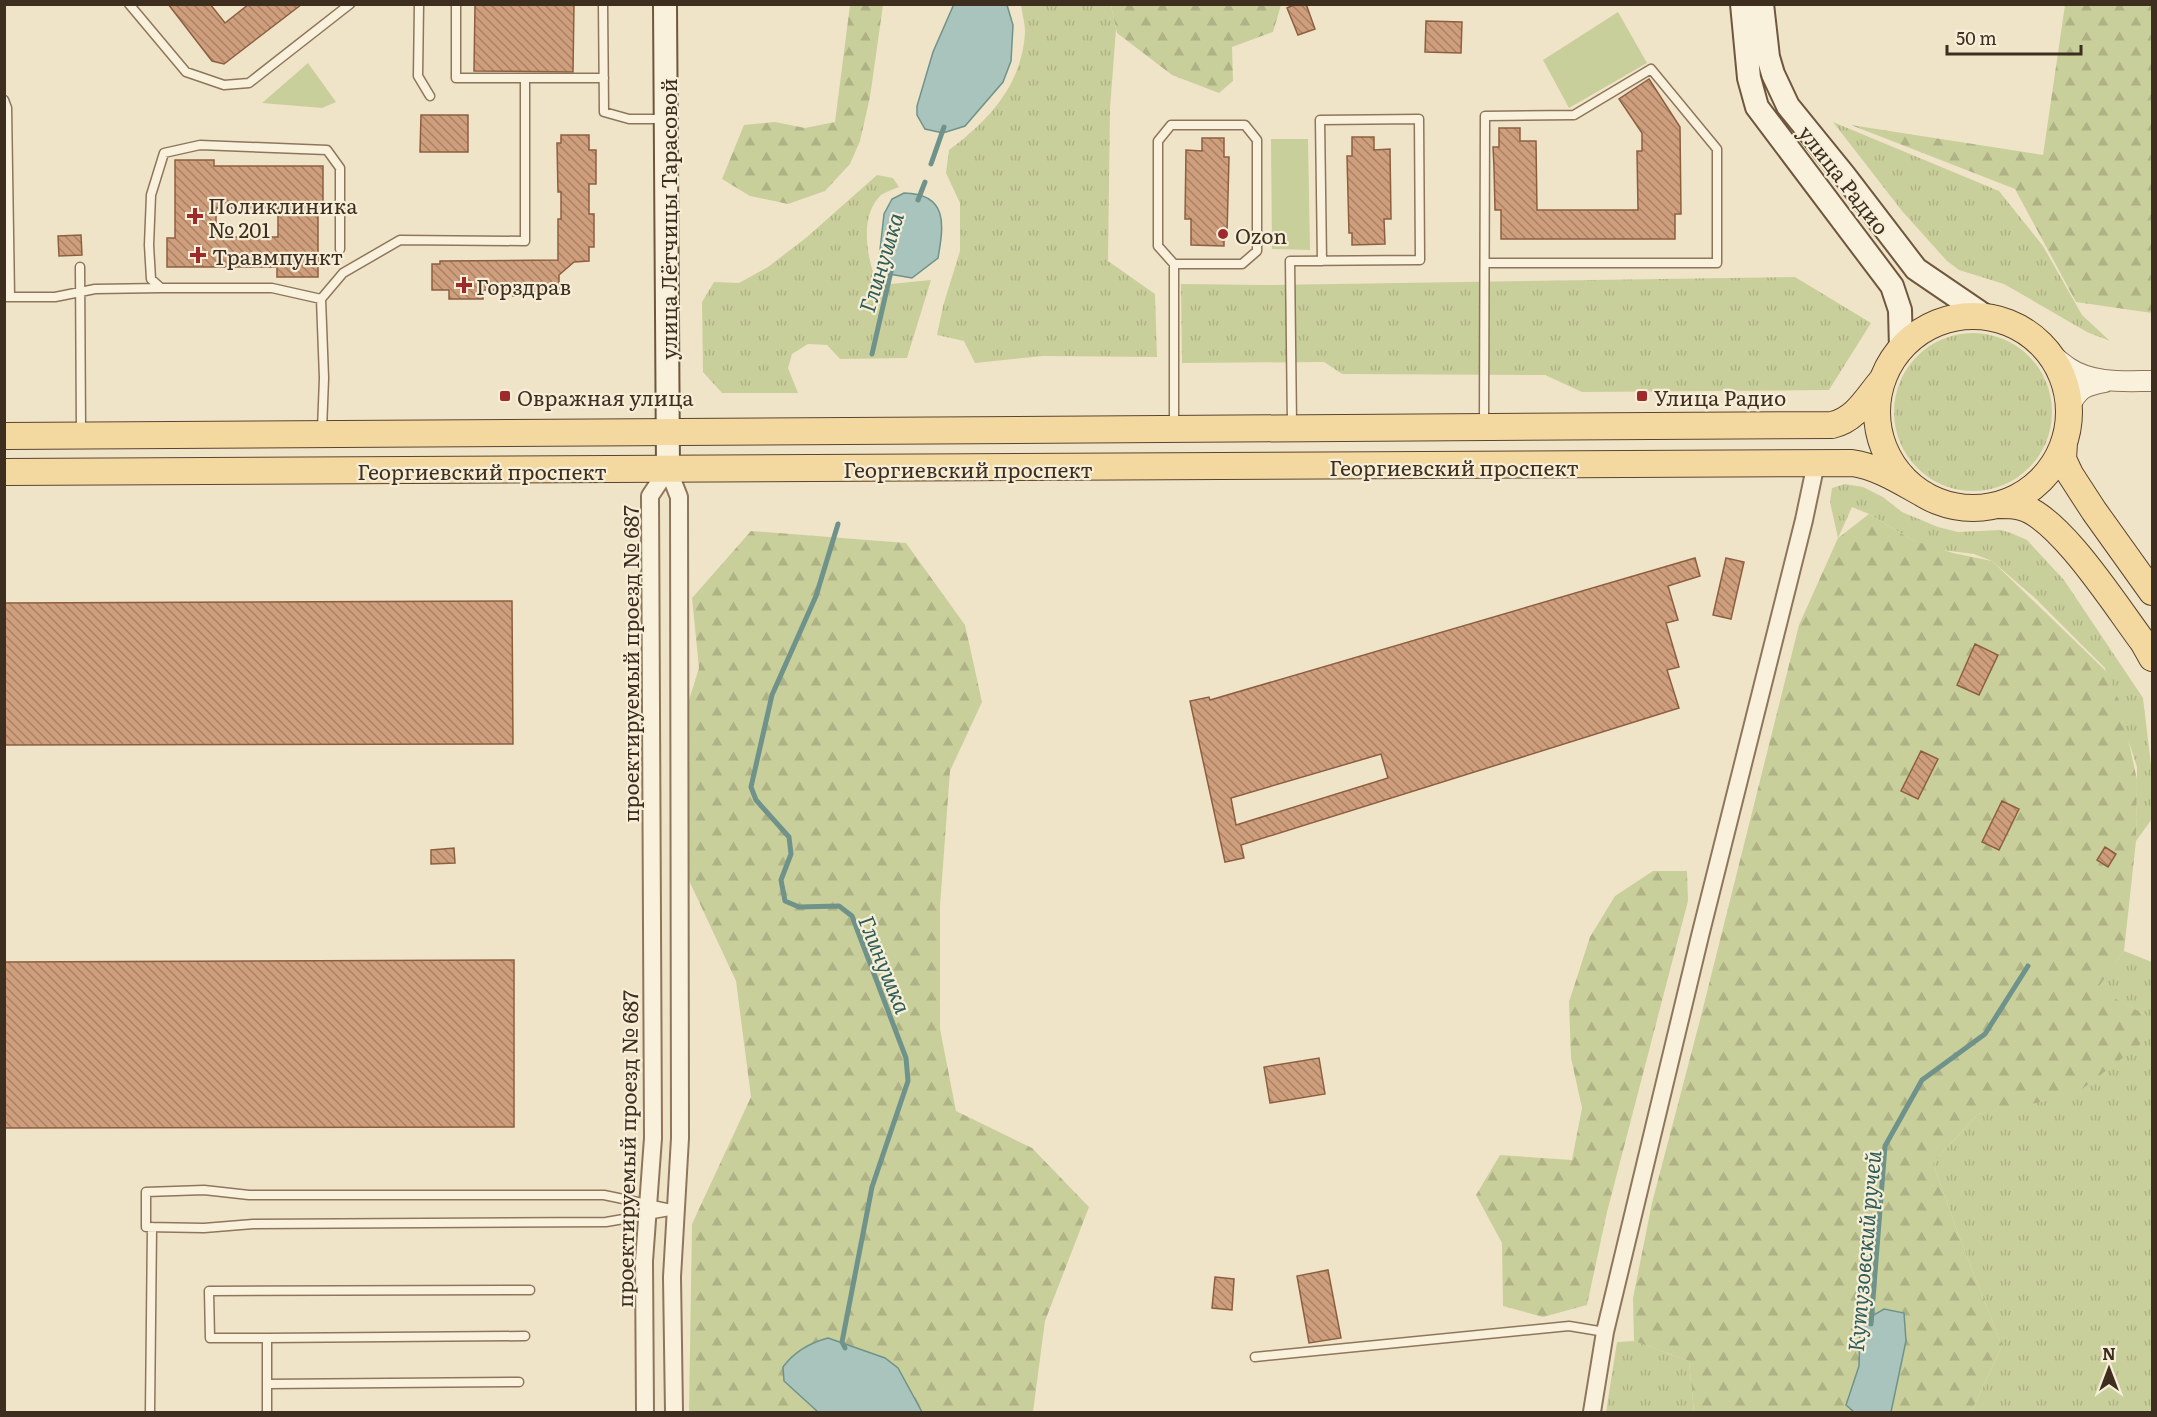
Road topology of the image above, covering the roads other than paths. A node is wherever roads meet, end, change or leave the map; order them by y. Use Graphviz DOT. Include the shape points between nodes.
graph roads {
  1 [pos="129,4"];
  2 [pos="350,4"];
  3 [pos="419,4"];
  4 [pos="456,4"];
  5 [pos="603,4"];
  6 [pos="665,4"];
  7 [pos="1742,4"];
  8 [pos="1762,4"];
  9 [pos="525,78"];
  10 [pos="604,78"];
  11 [pos="430,96"];
  12 [pos="4,100"];
  13 [pos="666,119"];
  14 [pos="6,184"];
  15 [pos="340,249"];
  16 [pos="7,253"];
  17 [pos="1322,261"];
  18 [pos="1485,263"];
  19 [pos="1174,264"];
  20 [pos="80,267"];
  21 [pos="160,288"];
  22 [pos="80,292"];
  23 [pos="7,297"];
  24 [pos="321,299"];
  25 [pos="1985,316"];
  26 [pos="1901,349"];
  27 [pos="2051,354"];
  28 [pos="1883,379"];
  29 [pos="2110,380"];
  30 [pos="2152,381"];
  31 [pos="2069,407"];
  32 [pos="1484,427"];
  33 [pos="1292,429"];
  34 [pos="1174,430"];
  35 [pos="668,433"];
  36 [pos="81,435"];
  37 [pos="322,435"];
  38 [pos="4,436"];
  39 [pos="2064,443"];
  40 [pos="1816,463"];
  41 [pos="668,469"];
  42 [pos="4,472"];
  43 [pos="1925,495"];
  44 [pos="1998,505"];
  45 [pos="2152,592"];
  46 [pos="2152,658"];
  47 [pos="648,1209"];
  48 [pos="676,1210"];
  49 [pos="152,1227"];
  50 [pos="530,1290"];
  51 [pos="1605,1332"];
  52 [pos="525,1336"];
  53 [pos="267,1338"];
  54 [pos="1255,1357"];
  55 [pos="519,1382"];
  56 [pos="267,1384"];
  57 [pos="150,1413"];
  58 [pos="267,1413"];
  59 [pos="645,1413"];
  60 [pos="674,1413"];
  61 [pos="1592,1413"];
  1 -- 2 [label="lane" via="186,72 224,85 249,83"];
  3 -- 11 [label="lane" via="418,76"];
  4 -- 9 [label="lane" via="456,78"];
  5 -- 10 [label="lane"];
  6 -- 13 [label="main road, улица Лётчицы Тарасовой"];
  7 -- 26 [label="main road" via="1749,78 1757,107 1892,286 1900,310"];
  8 -- 25 [label="main road, улица Радио" via="1768,57 1788,106 1916,269"];
  9 -- 10 [label="lane"];
  9 -- 24 [label="lane" via="525,241 400,240 343,273"];
  10 -- 13 [label="lane" via="604,112 629,119"];
  12 -- 14 [label="lane"];
  13 -- 35 [label="main road, улица Лётчицы Тарасовой"];
  14 -- 16 [label="lane"];
  15 -- 21 [label="lane" via="340,168 327,150 200,145 164,153 151,195 151,279"];
  16 -- 23 [label="lane"];
  17 -- 17 [label="lane" via="1320,120 1419,119 1420,260"];
  17 -- 33 [label="lane" via="1290,261"];
  18 -- 18 [label="lane" via="1485,116 1574,115 1652,69 1717,150 1717,263"];
  18 -- 32 [label="lane"];
  19 -- 19 [label="lane" via="1158,246 1158,141 1171,126 1245,126 1257,140 1257,250 1242,264"];
  19 -- 34 [label="lane"];
  20 -- 22 [label="lane"];
  21 -- 22 [label="lane"];
  21 -- 24 [label="lane" via="272,288"];
  22 -- 23 [label="lane" via="55,297"];
  22 -- 36 [label="lane"];
  24 -- 37 [label="lane"];
  25 -- 26 [label="main road" via="1937,323"];
  25 -- 27 [label="main road" via="2020,330"];
  26 -- 28 [label="main road"];
  27 -- 29 [label="street" via="2069,369"];
  27 -- 31 [label="main road"];
  28 -- 32 [label="main road, Георгиевский проспект" via="1855,414 1832,424"];
  28 -- 43 [label="main road" via="1877,419 1887,455 1909,484"];
  29 -- 30 [label="street"];
  29 -- 31 [label="street" via="2088,385 2076,393"];
  31 -- 39 [label="main road"];
  32 -- 33 [label="main road, Георгиевский проспект"];
  33 -- 34 [label="main road, Георгиевский проспект"];
  34 -- 35 [label="main road, Георгиевский проспект"];
  35 -- 37 [label="main road, Георгиевский проспект"];
  35 -- 41 [label="main road, улица Лётчицы Тарасовой"];
  36 -- 37 [label="main road, Георгиевский проспект"];
  36 -- 38 [label="main road, Георгиевский проспект"];
  39 -- 44 [label="main road" via="2038,482"];
  39 -- 45 [label="main road" via="2063,459 2070,474"];
  40 -- 41 [label="main road, Георгиевский проспект"];
  40 -- 43 [label="main road, Георгиевский проспект" via="1862,465"];
  40 -- 51 [label="street"];
  41 -- 42 [label="main road, Георгиевский проспект"];
  41 -- 47 [label="street, проектируемый проезд № 687" via="650,496 652,1138"];
  41 -- 48 [label="street" via="680,497 680,1138"];
  43 -- 44 [label="main road" via="1960,507"];
  44 -- 46 [label="main road" via="2021,507 2053,528 2075,551"];
  47 -- 48 [label="lane"];
  47 -- 49 [label="lane" via="606,1222"];
  47 -- 49 [label="lane" via="604,1194 146,1192 146,1227"];
  47 -- 59 [label="street, проектируемый проезд № 687" via="644,1261"];
  48 -- 60 [label="street" via="672,1277"];
  49 -- 57 [label="lane"];
  50 -- 53 [label="lane" via="209,1291 210,1338"];
  51 -- 54 [label="lane" via="1569,1326"];
  51 -- 61 [label="street"];
  52 -- 53 [label="lane"];
  53 -- 56 [label="lane"];
  55 -- 56 [label="lane"];
  56 -- 58 [label="lane"];
}
